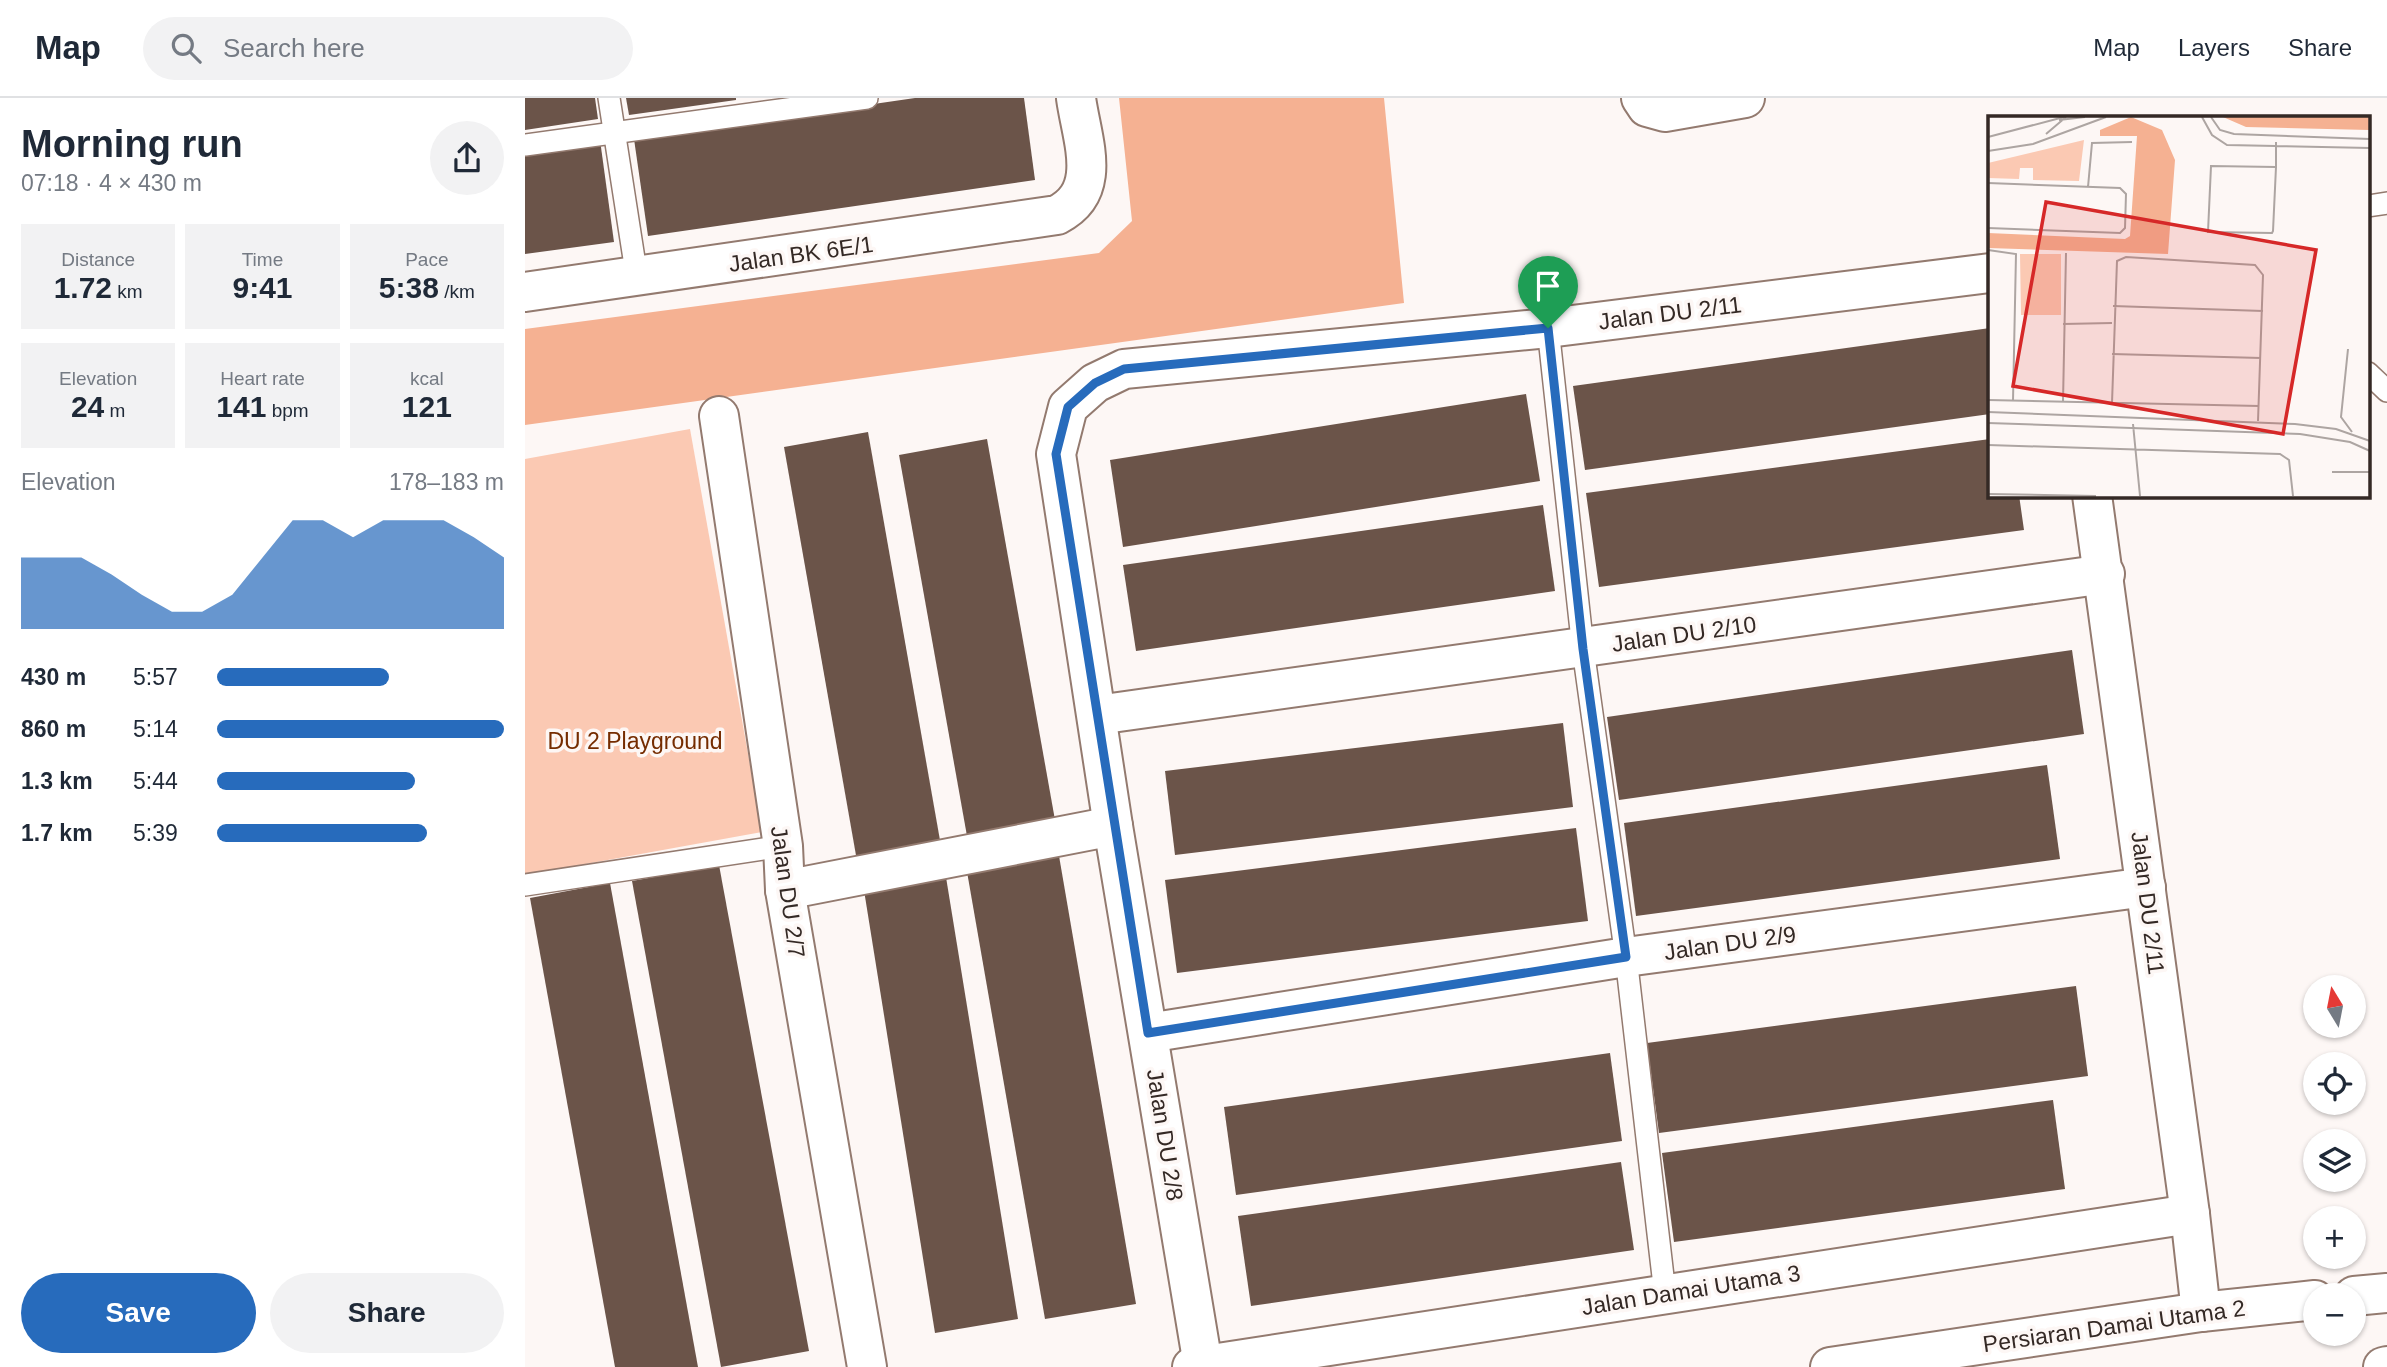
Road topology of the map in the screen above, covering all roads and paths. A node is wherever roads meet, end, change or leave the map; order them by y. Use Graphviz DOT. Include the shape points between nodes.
graph roads {
  1 [pos="610,98"];
  2 [pos="867,98"];
  3 [pos="1076,98"];
  4 [pos="1641,98"];
  5 [pos="1745,98"];
  6 [pos="615,132"];
  7 [pos="525,145"];
  8 [pos="2387,203"];
  9 [pos="2369,206"];
  10 [pos="1988,273"];
  11 [pos="638,278"];
  12 [pos="525,292"];
  13 [pos="1548,328"];
  14 [pos="2369,374"];
  15 [pos="2387,391"];
  16 [pos="1068,407"];
  17 [pos="719,416"];
  18 [pos="2092,497"];
  19 [pos="2105,574"];
  20 [pos="1583,649"];
  21 [pos="1097,715"];
  22 [pos="1113,827"];
  23 [pos="783,846"];
  24 [pos="525,885"];
  25 [pos="2146,887"];
  26 [pos="785,890"];
  27 [pos="1626,957"];
  28 [pos="1148,1033"];
  29 [pos="2190,1214"];
  30 [pos="2387,1293"];
  31 [pos="1665,1294"];
  32 [pos="2366,1295"];
  33 [pos="2303,1301"];
  34 [pos="2201,1312"];
  35 [pos="1197,1366"];
  36 [pos="867,1367"];
  37 [pos="1830,1367"];
  1 -- 6 [label="lane"];
  2 -- 6 [label="lane"];
  3 -- 11 [label="street, Jalan BK 6E/1" via="1087,177 1074,207 1056,215"];
  4 -- 5 [label="street" via="1647,107 1665,112"];
  6 -- 7 [label="lane"];
  6 -- 11 [label="lane"];
  8 -- 9 [label="lane"];
  10 -- 13 [label="street, Jalan DU 2/11"];
  11 -- 12 [label="street, Jalan BK 6E/1"];
  13 -- 16 [label="street, Jalan DU 2/11" via="1124,369 1095,383"];
  13 -- 20 [label="lane"];
  14 -- 15 [label="lane"];
  16 -- 21 [label="street, Jalan DU 2/8" via="1056,454"];
  17 -- 23 [label="street, Jalan DU 2/7"];
  18 -- 19 [label="street, Jalan DU 2/11"];
  19 -- 20 [label="street, Jalan DU 2/10"];
  19 -- 25 [label="street, Jalan DU 2/11"];
  20 -- 21 [label="street, Jalan DU 2/10"];
  20 -- 27 [label="lane"];
  21 -- 22 [label="street, Jalan DU 2/8"];
  22 -- 26 [label="street"];
  22 -- 28 [label="street, Jalan DU 2/8"];
  23 -- 24 [label="lane"];
  23 -- 26 [label="street, Jalan DU 2/7"];
  25 -- 27 [label="street, Jalan DU 2/9"];
  25 -- 29 [label="street, Jalan DU 2/11"];
  26 -- 36 [label="street, Jalan DU 2/7"];
  27 -- 28 [label="street, Jalan DU 2/9"];
  27 -- 31 [label="lane"];
  28 -- 35 [label="street, Jalan DU 2/8"];
  29 -- 31 [label="street, Jalan Damai Utama 3"];
  29 -- 34 [label="street, Jalan DU 2/11"];
  30 -- 32 [label="street"];
  31 -- 35 [label="street, Jalan Damai Utama 3"];
  33 -- 34 [label="street, Persiaran Damai Utama 2"];
  34 -- 37 [label="street, Persiaran Damai Utama 2"];
}
